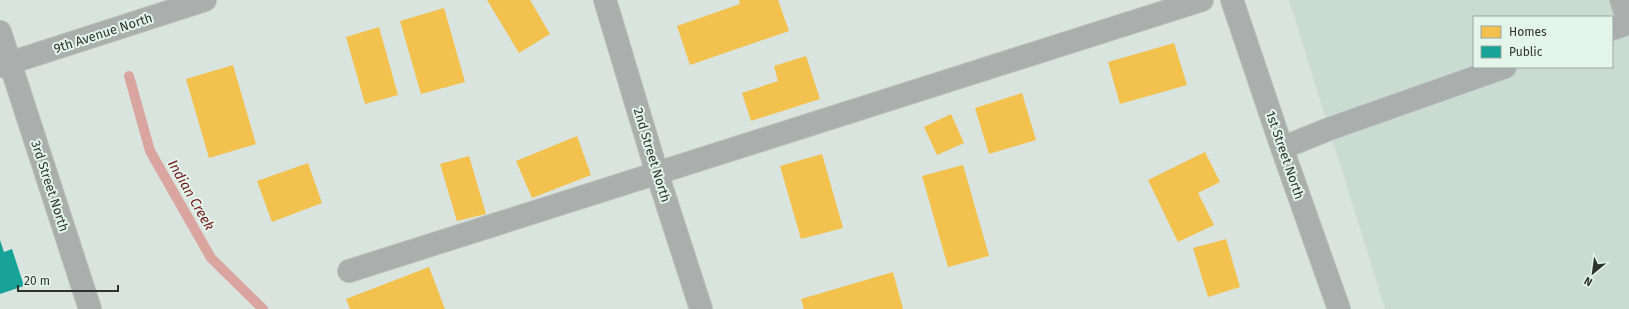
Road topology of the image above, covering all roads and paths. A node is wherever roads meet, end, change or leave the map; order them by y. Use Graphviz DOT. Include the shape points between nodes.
graph roads {
  1 [pos="205,0"];
  2 [pos="605,0"];
  3 [pos="1202,0"];
  4 [pos="1232,0"];
  5 [pos="1621,0"];
  6 [pos="1613,29"];
  7 [pos="0,32"];
  8 [pos="5,64"];
  9 [pos="1502,68"];
  10 [pos="1282,148"];
  11 [pos="657,173"];
  12 [pos="349,271"];
  13 [pos="90,309"];
  14 [pos="701,309"];
  15 [pos="1339,309"];
  1 -- 8 [label="street, 9th Avenue North"];
  2 -- 11 [label="street, 2nd Street North"];
  3 -- 11 [label="street"];
  4 -- 10 [label="street, 1st Street North"];
  5 -- 6 [label="street" via="1629,24"];
  7 -- 8 [label="street, 3rd Street North"];
  8 -- 13 [label="street, 3rd Street North"];
  9 -- 10 [label="street"];
  10 -- 15 [label="street, 1st Street North"];
  11 -- 12 [label="street"];
  11 -- 14 [label="street, 2nd Street North"];
}
